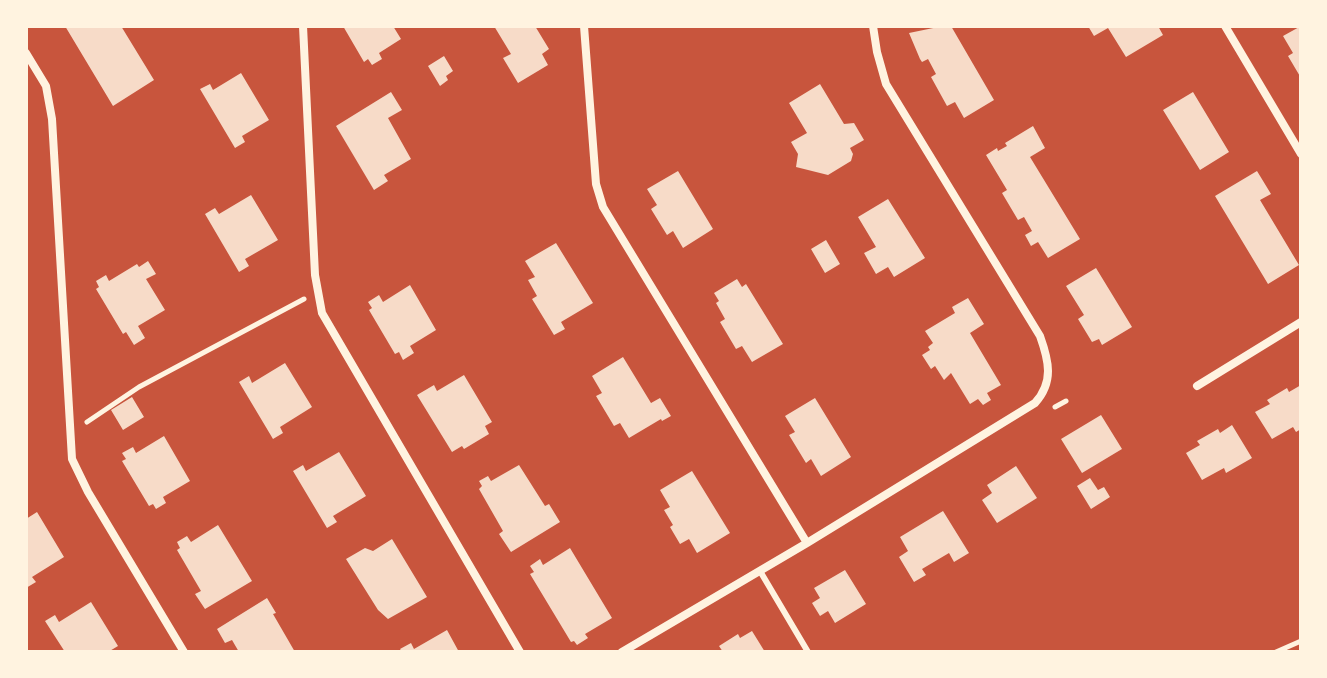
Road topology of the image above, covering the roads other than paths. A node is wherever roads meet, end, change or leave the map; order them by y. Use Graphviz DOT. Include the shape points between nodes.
graph roads {
  1 [pos="303,26"];
  2 [pos="584,26"];
  3 [pos="873,26"];
  4 [pos="1225,26"];
  5 [pos="26,53"];
  6 [pos="1301,154"];
  7 [pos="1301,322"];
  8 [pos="1197,386"];
  9 [pos="807,543"];
  10 [pos="760,571"];
  11 [pos="184,652"];
  12 [pos="520,652"];
  13 [pos="622,652"];
  14 [pos="808,652"];
  1 -- 12 [label="street" via="315,275 322,313"];
  2 -- 9 [label="street" via="596,184 603,207"];
  3 -- 9 [label="street" via="886,84 1040,336 1049,373 1035,403"];
  4 -- 6 [label="street"];
  5 -- 11 [label="street" via="46,86 52,119 72,459"];
  7 -- 8 [label="street"];
  9 -- 10 [label="street"];
  10 -- 13 [label="street"];
  10 -- 14 [label="lane"];
}
